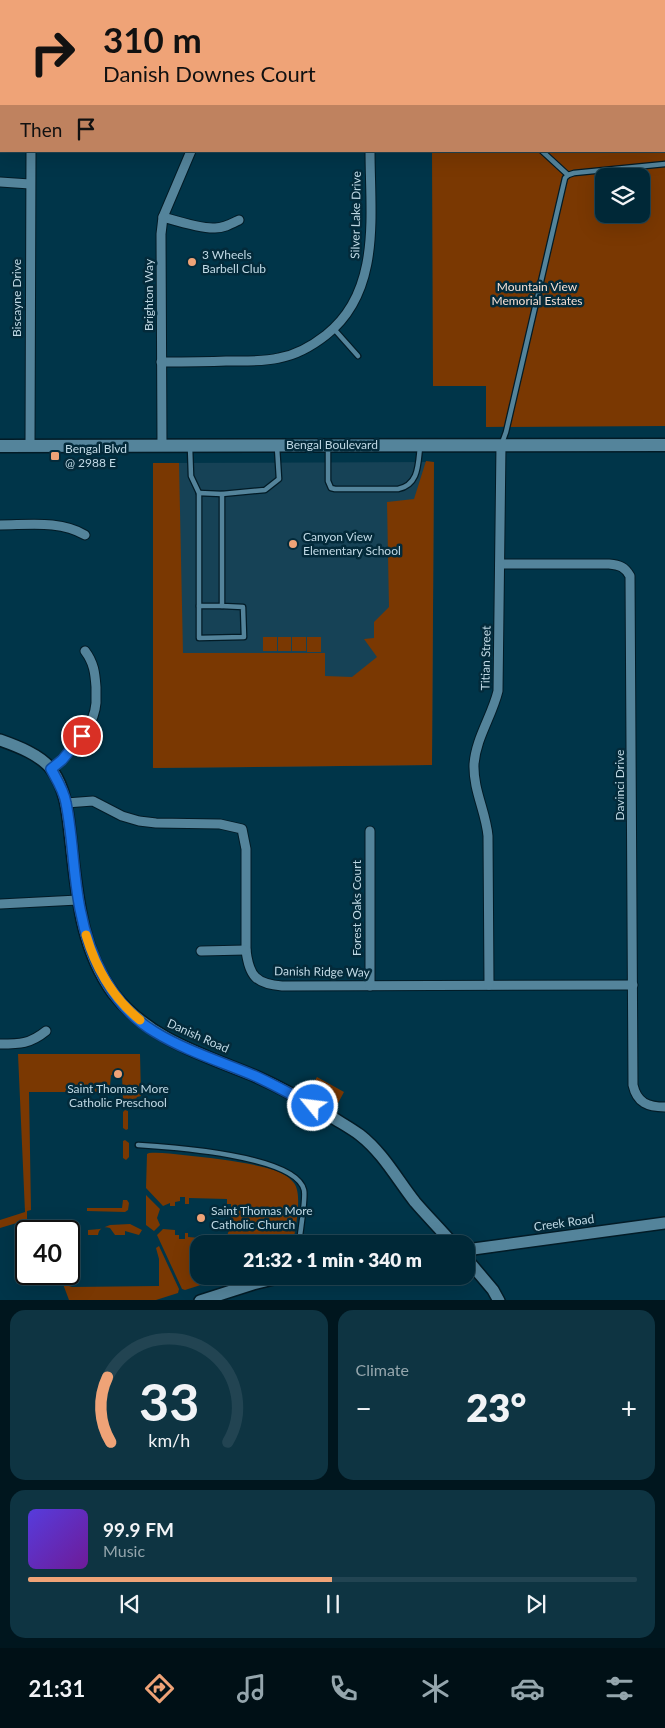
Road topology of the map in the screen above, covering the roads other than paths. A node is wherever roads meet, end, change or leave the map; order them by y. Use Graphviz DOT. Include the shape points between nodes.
graph roads {
  1 [pos="31,152"];
  2 [pos="191,152"];
  3 [pos="370,152"];
  4 [pos="543,152"];
  5 [pos="665,164"];
  6 [pos="568,175"];
  7 [pos="0,182"];
  8 [pos="30,184"];
  9 [pos="163,217"];
  10 [pos="239,220"];
  11 [pos="334,329"];
  12 [pos="358,356"];
  13 [pos="161,362"];
  14 [pos="162,445"];
  15 [pos="277,445"];
  16 [pos="328,445"];
  17 [pos="420,445"];
  18 [pos="501,445"];
  19 [pos="665,445"];
  20 [pos="0,446"];
  21 [pos="30,446"];
  22 [pos="190,446"];
  23 [pos="199,493"];
  24 [pos="222,494"];
  25 [pos="0,525"];
  26 [pos="85,534"];
  27 [pos="500,564"];
  28 [pos="198,606"];
  29 [pos="222,606"];
  30 [pos="85,651"];
  31 [pos="0,740"];
  32 [pos="51,769"];
  33 [pos="66,802"];
  34 [pos="370,831"];
  35 [pos="78,900"];
  36 [pos="0,904"];
  37 [pos="246,950"];
  38 [pos="201,951"];
  39 [pos="489,985"];
  40 [pos="633,985"];
  41 [pos="370,986"];
  42 [pos="46,1031"];
  43 [pos="0,1044"];
  44 [pos="665,1107"];
  45 [pos="138,1145"];
  46 [pos="665,1223"];
  47 [pos="301,1235"];
  48 [pos="445,1235"];
  49 [pos="475,1249"];
  50 [pos="475,1269"];
  51 [pos="250,1285"];
  52 [pos="200,1300"];
  53 [pos="499,1300"];
  1 -- 8 [label="street, Biscayne Drive"];
  2 -- 9 [label="street, Brighton Way"];
  3 -- 11 [label="street, Silver Lake Drive" via="367,268 350,310"];
  4 -- 6 [label="lane"];
  5 -- 6 [label="lane"];
  6 -- 18 [label="lane" via="563,181"];
  7 -- 8 [label="street"];
  8 -- 21 [label="street, Biscayne Drive"];
  9 -- 10 [label="street" via="215,228"];
  9 -- 13 [label="street, Brighton Way"];
  11 -- 12 [label="lane"];
  11 -- 13 [label="street, Silver Lake Drive" via="300,351 279,358 257,362"];
  13 -- 14 [label="street, Brighton Way"];
  14 -- 21 [label="main road, Bengal Boulevard"];
  14 -- 22 [label="main road, Bengal Boulevard"];
  15 -- 16 [label="main road, Bengal Boulevard"];
  15 -- 22 [label="main road, Bengal Boulevard"];
  15 -- 24 [label="lane" via="278,479 265,490"];
  16 -- 17 [label="main road, Bengal Boulevard"];
  16 -- 17 [label="lane" via="328,481 331,488 398,489 407,487 416,477"];
  17 -- 18 [label="main road, Bengal Boulevard"];
  18 -- 19 [label="main road, Bengal Boulevard"];
  18 -- 27 [label="street, Titian Street"];
  20 -- 21 [label="main road, Bengal Boulevard"];
  22 -- 23 [label="lane" via="191,476"];
  23 -- 24 [label="lane"];
  23 -- 28 [label="lane"];
  24 -- 29 [label="lane"];
  25 -- 26 [label="street" via="58,525"];
  27 -- 39 [label="street, Titian Street" via="498,691 495,706 476,749 474,765 488,836"];
  27 -- 40 [label="street, Davinci Drive" via="609,564 619,565 630,576"];
  28 -- 29 [label="lane"];
  28 -- 29 [label="lane" via="199,638 244,637 243,608"];
  30 -- 32 [label="street" via="92,660 95,674 93,715 82,736"];
  31 -- 32 [label="street, Danish Road" via="17,746"];
  32 -- 33 [label="street, Danish Road"];
  33 -- 35 [label="street, Danish Road"];
  33 -- 37 [label="street, Danish Ridge Way" via="93,801 139,821 220,824 242,829 246,849"];
  34 -- 41 [label="street, Forest Oaks Court"];
  35 -- 36 [label="street"];
  35 -- 48 [label="street, Danish Road" via="98,968 114,994 135,1016 174,1043 283,1089 360,1135 382,1156 415,1202"];
  37 -- 38 [label="street"];
  37 -- 41 [label="street, Danish Ridge Way" via="248,966 254,976 272,985"];
  39 -- 40 [label="street, Danish Ridge Way"];
  39 -- 41 [label="street, Danish Ridge Way"];
  40 -- 44 [label="street, Davinci Drive" via="635,1093 645,1105"];
  42 -- 43 [label="street" via="21,1044"];
  45 -- 47 [label="lane" via="257,1160 288,1172 304,1190"];
  46 -- 49 [label="street, Creek Road"];
  50 -- 53 [label="street"];
  51 -- 52 [label="street"];
}
